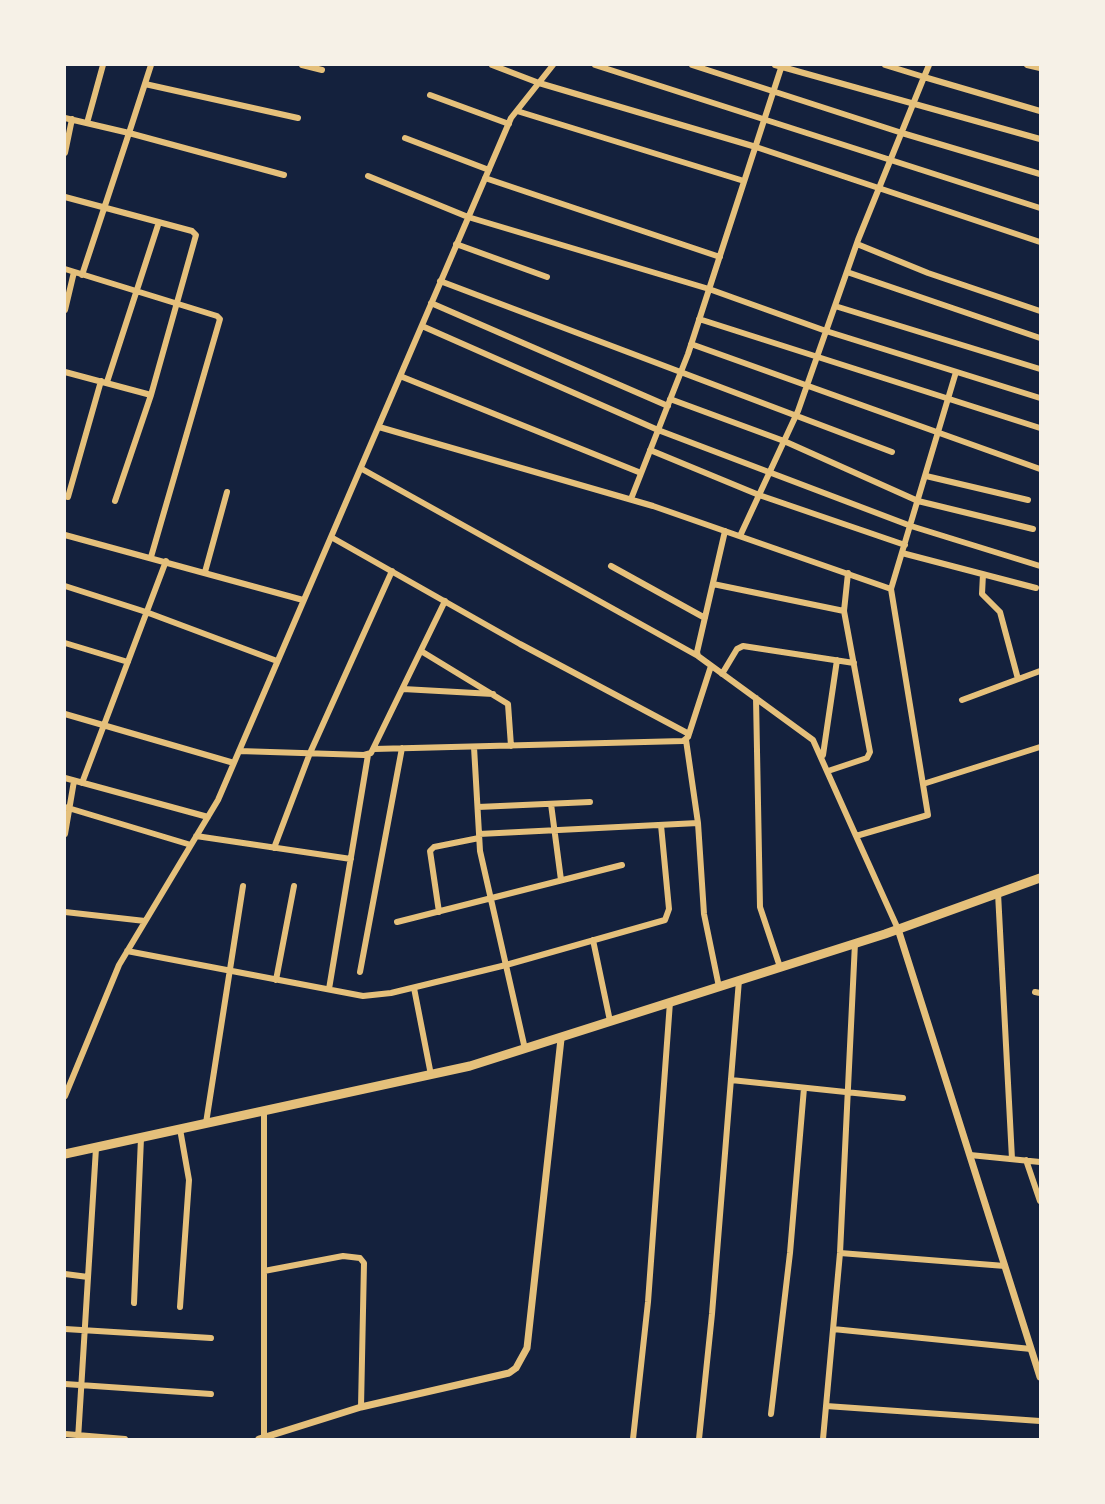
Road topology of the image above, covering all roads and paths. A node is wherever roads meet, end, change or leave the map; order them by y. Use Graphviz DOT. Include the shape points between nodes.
graph roads {
  1 [pos="103,65"];
  2 [pos="151,65"];
  3 [pos="302,65"];
  4 [pos="492,65"];
  5 [pos="554,65"];
  6 [pos="594,65"];
  7 [pos="692,65"];
  8 [pos="780,65"];
  9 [pos="885,65"];
  10 [pos="929,65"];
  11 [pos="1027,65"];
  12 [pos="1040,68"];
  13 [pos="322,70"];
  14 [pos="924,77"];
  15 [pos="539,83"];
  16 [pos="145,84"];
  17 [pos="774,92"];
  18 [pos="430,95"];
  19 [pos="914,104"];
  20 [pos="517,111"];
  21 [pos="1040,111"];
  22 [pos="298,118"];
  23 [pos="69,119"];
  24 [pos="764,121"];
  25 [pos="87,123"];
  26 [pos="509,124"];
  27 [pos="129,133"];
  28 [pos="902,133"];
  29 [pos="405,138"];
  30 [pos="1040,139"];
  31 [pos="755,147"];
  32 [pos="65,153"];
  33 [pos="890,161"];
  34 [pos="489,170"];
  35 [pos="1040,174"];
  36 [pos="284,176"];
  37 [pos="368,176"];
  38 [pos="485,178"];
  39 [pos="744,181"];
  40 [pos="879,189"];
  41 [pos="65,197"];
  42 [pos="105,208"];
  43 [pos="1040,208"];
  44 [pos="468,217"];
  45 [pos="159,222"];
  46 [pos="1040,242"];
  47 [pos="456,244"];
  48 [pos="857,244"];
  49 [pos="720,257"];
  50 [pos="65,270"];
  51 [pos="847,272"];
  52 [pos="78,274"];
  53 [pos="547,277"];
  54 [pos="440,281"];
  55 [pos="709,289"];
  56 [pos="136,291"];
  57 [pos="431,303"];
  58 [pos="178,305"];
  59 [pos="835,306"];
  60 [pos="65,310"];
  61 [pos="1040,311"];
  62 [pos="699,319"];
  63 [pos="422,326"];
  64 [pos="826,331"];
  65 [pos="1040,338"];
  66 [pos="691,344"];
  67 [pos="818,356"];
  68 [pos="1040,369"];
  69 [pos="65,372"];
  70 [pos="956,372"];
  71 [pos="680,374"];
  72 [pos="400,376"];
  73 [pos="104,382"];
  74 [pos="807,385"];
  75 [pos="150,395"];
  76 [pos="948,398"];
  77 [pos="1040,398"];
  78 [pos="669,402"];
  79 [pos="797,414"];
  80 [pos="379,427"];
  81 [pos="1040,428"];
  82 [pos="658,430"];
  83 [pos="940,432"];
  84 [pos="784,441"];
  85 [pos="650,450"];
  86 [pos="892,452"];
  87 [pos="1040,468"];
  88 [pos="362,469"];
  89 [pos="770,471"];
  90 [pos="641,473"];
  91 [pos="926,476"];
  92 [pos="227,492"];
  93 [pos="759,495"];
  94 [pos="68,497"];
  95 [pos="631,499"];
  96 [pos="1028,500"];
  97 [pos="115,501"];
  98 [pos="918,501"];
  99 [pos="911,526"];
  100 [pos="1033,529"];
  101 [pos="725,531"];
  102 [pos="65,535"];
  103 [pos="740,536"];
  104 [pos="331,537"];
  105 [pos="905,545"];
  106 [pos="902,553"];
  107 [pos="151,557"];
  108 [pos="166,561"];
  109 [pos="611,566"];
  110 [pos="1040,566"];
  111 [pos="392,571"];
  112 [pos="205,572"];
  113 [pos="848,573"];
  114 [pos="983,574"];
  115 [pos="713,584"];
  116 [pos="65,586"];
  117 [pos="1037,588"];
  118 [pos="891,589"];
  119 [pos="303,600"];
  120 [pos="445,601"];
  121 [pos="844,611"];
  122 [pos="146,612"];
  123 [pos="705,618"];
  124 [pos="65,643"];
  125 [pos="421,651"];
  126 [pos="698,656"];
  127 [pos="836,660"];
  128 [pos="128,662"];
  129 [pos="277,662"];
  130 [pos="854,663"];
  131 [pos="711,666"];
  132 [pos="1040,671"];
  133 [pos="722,674"];
  134 [pos="1018,679"];
  135 [pos="403,689"];
  136 [pos="495,694"];
  137 [pos="756,698"];
  138 [pos="962,701"];
  139 [pos="65,714"];
  140 [pos="104,726"];
  141 [pos="687,737"];
  142 [pos="511,746"];
  143 [pos="474,747"];
  144 [pos="1040,747"];
  145 [pos="402,748"];
  146 [pos="374,749"];
  147 [pos="239,751"];
  148 [pos="310,753"];
  149 [pos="368,755"];
  150 [pos="822,757"];
  151 [pos="234,763"];
  152 [pos="828,771"];
  153 [pos="65,778"];
  154 [pos="74,781"];
  155 [pos="82,783"];
  156 [pos="923,783"];
  157 [pos="590,802"];
  158 [pos="551,804"];
  159 [pos="478,807"];
  160 [pos="67,808"];
  161 [pos="208,817"];
  162 [pos="698,823"];
  163 [pos="661,825"];
  164 [pos="554,831"];
  165 [pos="65,834"];
  166 [pos="196,836"];
  167 [pos="479,836"];
  168 [pos="856,836"];
  169 [pos="191,845"];
  170 [pos="274,848"];
  171 [pos="351,859"];
  172 [pos="622,865"];
  173 [pos="1040,878"];
  174 [pos="561,880"];
  175 [pos="243,886"];
  176 [pos="294,886"];
  177 [pos="999,893"];
  178 [pos="491,900"];
  179 [pos="65,912"];
  180 [pos="439,912"];
  181 [pos="145,921"];
  182 [pos="397,922"];
  183 [pos="898,929"];
  184 [pos="593,940"];
  185 [pos="855,943"];
  186 [pos="127,951"];
  187 [pos="506,965"];
  188 [pos="780,967"];
  189 [pos="231,972"];
  190 [pos="360,972"];
  191 [pos="276,980"];
  192 [pos="738,980"];
  193 [pos="719,986"];
  194 [pos="414,988"];
  195 [pos="330,989"];
  196 [pos="670,1002"];
  197 [pos="610,1021"];
  198 [pos="561,1039"];
  199 [pos="525,1049"];
  200 [pos="431,1075"];
  201 [pos="731,1080"];
  202 [pos="804,1088"];
  203 [pos="847,1093"];
  204 [pos="65,1096"];
  205 [pos="902,1098"];
  206 [pos="264,1111"];
  207 [pos="206,1124"];
  208 [pos="180,1129"];
  209 [pos="141,1138"];
  210 [pos="96,1147"];
  211 [pos="65,1154"];
  212 [pos="970,1155"];
  213 [pos="1012,1159"];
  214 [pos="1026,1160"];
  215 [pos="1040,1162"];
  216 [pos="1040,1201"];
  217 [pos="840,1254"];
  218 [pos="1005,1266"];
  219 [pos="264,1271"];
  220 [pos="65,1275"];
  221 [pos="88,1276"];
  222 [pos="134,1303"];
  223 [pos="180,1307"];
  224 [pos="65,1329"];
  225 [pos="833,1329"];
  226 [pos="85,1330"];
  227 [pos="211,1338"];
  228 [pos="1031,1349"];
  229 [pos="1040,1377"];
  230 [pos="65,1384"];
  231 [pos="81,1385"];
  232 [pos="211,1394"];
  233 [pos="826,1406"];
  234 [pos="361,1407"];
  235 [pos="771,1414"];
  236 [pos="1040,1421"];
  237 [pos="65,1434"];
  238 [pos="78,1437"];
  239 [pos="262,1438"];
  240 [pos="125,1439"];
  241 [pos="633,1439"];
  242 [pos="699,1439"];
  243 [pos="823,1439"];
  1 -- 25 [label="street"];
  2 -- 16 [label="street"];
  3 -- 13 [label="street"];
  4 -- 15 [label="street"];
  5 -- 15 [label="street"];
  6 -- 24 [label="street"];
  7 -- 17 [label="street"];
  8 -- 17 [label="street"];
  8 -- 19 [label="street"];
  9 -- 14 [label="street"];
  10 -- 14 [label="street"];
  11 -- 12 [label="street"];
  14 -- 19 [label="street"];
  14 -- 21 [label="street"];
  15 -- 20 [label="street"];
  15 -- 31 [label="street"];
  16 -- 22 [label="street"];
  16 -- 27 [label="street"];
  17 -- 24 [label="street"];
  17 -- 28 [label="street"];
  18 -- 26 [label="street"];
  19 -- 28 [label="street"];
  19 -- 30 [label="street"];
  20 -- 26 [label="street"];
  20 -- 39 [label="street"];
  23 -- 25 [label="street"];
  23 -- 32 [label="street"];
  24 -- 31 [label="street"];
  24 -- 33 [label="street"];
  25 -- 27 [label="street"];
  26 -- 34 [label="street"];
  27 -- 36 [label="street"];
  27 -- 42 [label="street"];
  28 -- 33 [label="street"];
  28 -- 35 [label="street"];
  29 -- 34 [label="street"];
  31 -- 39 [label="street"];
  31 -- 40 [label="street"];
  33 -- 40 [label="street"];
  33 -- 43 [label="street"];
  34 -- 38 [label="street"];
  37 -- 44 [label="street"];
  38 -- 44 [label="street"];
  38 -- 49 [label="street"];
  39 -- 49 [label="street"];
  40 -- 46 [label="street"];
  40 -- 48 [label="street"];
  41 -- 42 [label="street"];
  42 -- 45 [label="street"];
  42 -- 52 [label="street"];
  44 -- 47 [label="street"];
  44 -- 55 [label="street"];
  45 -- 56 [label="street"];
  45 -- 58 [label="street" via="196,235"];
  47 -- 53 [label="street"];
  47 -- 54 [label="street"];
  48 -- 51 [label="street"];
  48 -- 61 [label="street"];
  49 -- 55 [label="street"];
  50 -- 52 [label="street"];
  51 -- 59 [label="street"];
  51 -- 65 [label="street"];
  52 -- 56 [label="street"];
  52 -- 60 [label="street"];
  54 -- 57 [label="street"];
  54 -- 71 [label="street"];
  55 -- 62 [label="street"];
  55 -- 64 [label="street"];
  56 -- 58 [label="street"];
  56 -- 73 [label="street"];
  57 -- 63 [label="street"];
  57 -- 78 [label="street"];
  58 -- 75 [label="street"];
  58 -- 107 [label="street" via="217,316 220,323"];
  59 -- 64 [label="street"];
  59 -- 68 [label="street"];
  62 -- 66 [label="street"];
  62 -- 67 [label="street"];
  63 -- 72 [label="street"];
  63 -- 82 [label="street"];
  64 -- 67 [label="street"];
  64 -- 70 [label="street"];
  66 -- 71 [label="street"];
  66 -- 74 [label="street"];
  67 -- 74 [label="street"];
  67 -- 76 [label="street"];
  69 -- 73 [label="street"];
  70 -- 76 [label="street"];
  70 -- 77 [label="street"];
  71 -- 78 [label="street"];
  71 -- 79 [label="street"];
  72 -- 80 [label="street"];
  72 -- 90 [label="street"];
  73 -- 75 [label="street"];
  73 -- 94 [label="street"];
  74 -- 79 [label="street"];
  74 -- 83 [label="street"];
  75 -- 97 [label="street"];
  76 -- 81 [label="street"];
  76 -- 83 [label="street"];
  78 -- 82 [label="street"];
  78 -- 84 [label="street"];
  79 -- 84 [label="street"];
  79 -- 86 [label="street"];
  80 -- 88 [label="street"];
  80 -- 95 [label="street"];
  82 -- 85 [label="street"];
  82 -- 89 [label="street"];
  83 -- 87 [label="street"];
  83 -- 91 [label="street"];
  84 -- 89 [label="street"];
  84 -- 98 [label="street"];
  85 -- 90 [label="street"];
  85 -- 93 [label="street"];
  88 -- 104 [label="street"];
  88 -- 126 [label="street"];
  89 -- 93 [label="street"];
  89 -- 99 [label="street"];
  90 -- 95 [label="street"];
  91 -- 96 [label="street"];
  91 -- 98 [label="street"];
  92 -- 112 [label="street"];
  93 -- 103 [label="street"];
  93 -- 105 [label="street"];
  95 -- 101 [label="street"];
  98 -- 99 [label="street"];
  98 -- 100 [label="street"];
  99 -- 105 [label="street"];
  99 -- 110 [label="street"];
  101 -- 103 [label="street"];
  101 -- 115 [label="street"];
  102 -- 107 [label="street"];
  103 -- 113 [label="street"];
  104 -- 111 [label="street"];
  104 -- 119 [label="street"];
  105 -- 106 [label="street"];
  106 -- 114 [label="street"];
  106 -- 118 [label="street"];
  107 -- 108 [label="street"];
  108 -- 112 [label="street"];
  108 -- 122 [label="street"];
  109 -- 123 [label="street"];
  111 -- 120 [label="street"];
  111 -- 148 [label="street"];
  112 -- 119 [label="street"];
  113 -- 118 [label="street"];
  113 -- 121 [label="street"];
  114 -- 117 [label="street"];
  114 -- 134 [label="street" via="982,594 999,608"];
  115 -- 121 [label="street"];
  115 -- 123 [label="street"];
  116 -- 122 [label="street"];
  118 -- 156 [label="street"];
  119 -- 129 [label="street"];
  120 -- 125 [label="street"];
  120 -- 141 [label="street"];
  121 -- 130 [label="street"];
  122 -- 128 [label="street"];
  122 -- 129 [label="street"];
  123 -- 126 [label="street"];
  124 -- 128 [label="street"];
  125 -- 135 [label="street"];
  125 -- 136 [label="street"];
  126 -- 131 [label="street"];
  127 -- 130 [label="street"];
  127 -- 133 [label="street" via="743,646"];
  127 -- 150 [label="street"];
  128 -- 140 [label="street"];
  129 -- 147 [label="street"];
  130 -- 152 [label="street" via="870,756"];
  131 -- 133 [label="street"];
  131 -- 141 [label="street"];
  132 -- 134 [label="street"];
  133 -- 137 [label="street"];
  134 -- 138 [label="street"];
  135 -- 136 [label="street"];
  135 -- 146 [label="street"];
  136 -- 142 [label="street" via="510,708"];
  137 -- 150 [label="street" via="807,734"];
  137 -- 188 [label="street" via="760,907"];
  139 -- 140 [label="street"];
  140 -- 151 [label="street"];
  140 -- 155 [label="street"];
  141 -- 142 [label="street" via="679,742"];
  141 -- 162 [label="street"];
  142 -- 143 [label="street"];
  143 -- 145 [label="street"];
  143 -- 159 [label="street"];
  144 -- 156 [label="street"];
  145 -- 146 [label="street"];
  145 -- 190 [label="street"];
  146 -- 149 [label="street"];
  147 -- 148 [label="street"];
  147 -- 151 [label="street"];
  148 -- 149 [label="street"];
  148 -- 170 [label="street"];
  149 -- 171 [label="street"];
  150 -- 152 [label="street"];
  151 -- 161 [label="street"];
  152 -- 168 [label="street"];
  153 -- 154 [label="street"];
  154 -- 155 [label="street"];
  154 -- 160 [label="street"];
  155 -- 161 [label="street"];
  156 -- 168 [label="street" via="928,815"];
  157 -- 158 [label="street"];
  158 -- 159 [label="street"];
  158 -- 164 [label="street"];
  159 -- 167 [label="street"];
  160 -- 165 [label="street"];
  160 -- 169 [label="street"];
  161 -- 166 [label="street"];
  162 -- 163 [label="street"];
  162 -- 193 [label="street" via="704,914"];
  163 -- 164 [label="street"];
  163 -- 184 [label="street" via="667,917"];
  164 -- 167 [label="street"];
  164 -- 174 [label="street"];
  166 -- 169 [label="street"];
  166 -- 170 [label="street"];
  167 -- 178 [label="street"];
  167 -- 180 [label="street" via="430,851"];
  168 -- 183 [label="street"];
  169 -- 181 [label="street"];
  170 -- 171 [label="street"];
  171 -- 195 [label="street"];
  172 -- 174 [label="street"];
  173 -- 177 [label="main road"];
  174 -- 178 [label="street"];
  175 -- 189 [label="street"];
  176 -- 191 [label="street"];
  177 -- 183 [label="main road"];
  177 -- 213 [label="street"];
  178 -- 180 [label="street"];
  178 -- 187 [label="street"];
  179 -- 181 [label="street"];
  180 -- 182 [label="street"];
  181 -- 186 [label="street"];
  183 -- 185 [label="main road"];
  183 -- 212 [label="street"];
  184 -- 187 [label="street"];
  184 -- 197 [label="street"];
  185 -- 188 [label="main road"];
  185 -- 203 [label="street"];
  186 -- 189 [label="street"];
  186 -- 204 [label="street"];
  187 -- 194 [label="street"];
  187 -- 199 [label="street"];
  188 -- 192 [label="main road"];
  189 -- 191 [label="street"];
  189 -- 207 [label="street"];
  191 -- 195 [label="street"];
  192 -- 193 [label="main road"];
  192 -- 201 [label="street"];
  193 -- 196 [label="main road"];
  194 -- 195 [label="street" via="373,996"];
  194 -- 200 [label="street"];
  196 -- 197 [label="main road"];
  196 -- 241 [label="street"];
  197 -- 198 [label="main road"];
  198 -- 199 [label="main road"];
  198 -- 234 [label="street" via="527,1348 522,1360 509,1373"];
  199 -- 200 [label="main road"];
  200 -- 206 [label="main road"];
  201 -- 202 [label="street"];
  201 -- 242 [label="street"];
  202 -- 203 [label="street"];
  202 -- 235 [label="street"];
  203 -- 205 [label="street"];
  203 -- 217 [label="street"];
  206 -- 207 [label="main road"];
  206 -- 219 [label="street"];
  207 -- 208 [label="main road"];
  208 -- 209 [label="main road"];
  208 -- 223 [label="street" via="189,1180"];
  209 -- 210 [label="main road"];
  209 -- 222 [label="street"];
  210 -- 211 [label="main road"];
  210 -- 221 [label="street"];
  212 -- 213 [label="street"];
  212 -- 218 [label="street"];
  213 -- 214 [label="street"];
  214 -- 215 [label="street"];
  214 -- 216 [label="street"];
  217 -- 218 [label="street"];
  217 -- 225 [label="street"];
  218 -- 228 [label="street"];
  219 -- 234 [label="street" via="343,1256 359,1258 364,1264"];
  219 -- 239 [label="street"];
  220 -- 221 [label="street"];
  221 -- 226 [label="street"];
  224 -- 226 [label="street"];
  225 -- 228 [label="street"];
  225 -- 233 [label="street"];
  226 -- 227 [label="street"];
  226 -- 231 [label="street"];
  228 -- 229 [label="street"];
  230 -- 231 [label="street"];
  231 -- 232 [label="street"];
  231 -- 238 [label="street"];
  233 -- 236 [label="street"];
  233 -- 243 [label="street"];
  234 -- 239 [label="street"];
  237 -- 238 [label="street"];
  238 -- 240 [label="street"];
}
